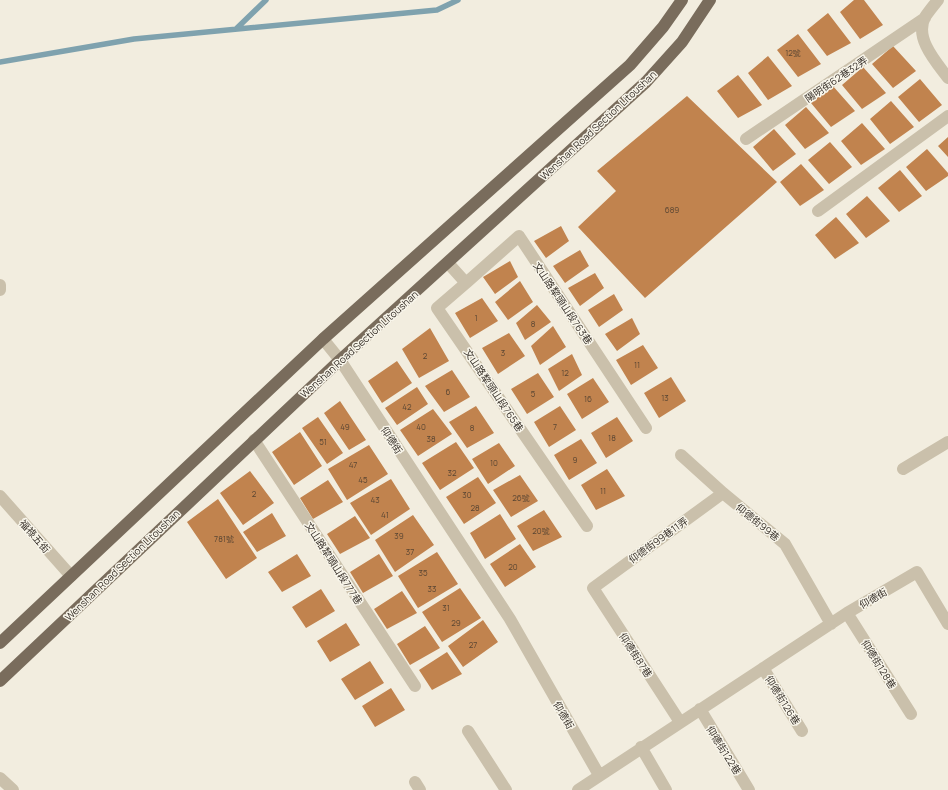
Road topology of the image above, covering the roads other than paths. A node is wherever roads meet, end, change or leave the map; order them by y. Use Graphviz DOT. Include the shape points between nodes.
graph roads {
  1 [pos="682,0"];
  2 [pos="710,0"];
  3 [pos="938,0"];
  4 [pos="925,18"];
  5 [pos="948,78"];
  6 [pos="948,116"];
  7 [pos="746,139"];
  8 [pos="818,211"];
  9 [pos="448,262"];
  10 [pos="466,283"];
  11 [pos="0,286"];
  12 [pos="0,290"];
  13 [pos="323,339"];
  14 [pos="340,360"];
  15 [pos="646,428"];
  16 [pos="254,440"];
  17 [pos="948,442"];
  18 [pos="681,455"];
  19 [pos="902,469"];
  20 [pos="723,493"];
  21 [pos="0,496"];
  22 [pos="587,526"];
  23 [pos="71,576"];
  24 [pos="593,588"];
  25 [pos="847,613"];
  26 [pos="831,624"];
  27 [pos="948,624"];
  28 [pos="0,643"];
  29 [pos="763,668"];
  30 [pos="0,681"];
  31 [pos="415,686"];
  32 [pos="700,709"];
  33 [pos="911,714"];
  34 [pos="680,722"];
  35 [pos="468,731"];
  36 [pos="802,731"];
  37 [pos="641,748"];
  38 [pos="599,775"];
  39 [pos="0,778"];
  40 [pos="580,789"];
  41 [pos="13,790"];
  42 [pos="506,790"];
  43 [pos="666,790"];
  44 [pos="749,790"];
  1 -- 13 [label="main road" via="663,27 630,65"];
  2 -- 9 [label="main road, Wenshan Road Section Litoushan" via="682,42 646,82"];
  3 -- 4 [label="street"];
  4 -- 5 [label="street" via="922,31 926,43 933,58"];
  4 -- 7 [label="street, 陽明街62巷32弄"];
  6 -- 8 [label="street"];
  9 -- 10 [label="street"];
  9 -- 14 [label="main road, Wenshan Road Section Litoushan"];
  10 -- 15 [label="street, 文山路犂頭山段763巷" via="519,236"];
  10 -- 22 [label="street, 文山路犂頭山段765巷" via="437,308"];
  11 -- 12 [label="street"];
  13 -- 14 [label="street, 仰德街"];
  13 -- 23 [label="main road"];
  14 -- 16 [label="main road, Wenshan Road Section Litoushan"];
  14 -- 38 [label="street, 仰德街" via="510,619"];
  16 -- 30 [label="main road, Wenshan Road Section Litoushan"];
  16 -- 31 [label="street, 文山路犂頭山段777巷"];
  17 -- 19 [label="street"];
  18 -- 20 [label="street, 仰德街99巷"];
  20 -- 24 [label="street, 仰德街99巷11弄"];
  20 -- 26 [label="street, 仰德街99巷" via="785,544"];
  21 -- 23 [label="street, 福祿五街"];
  23 -- 28 [label="main road"];
  24 -- 34 [label="street, 仰德街87巷"];
  25 -- 26 [label="street, 仰德街"];
  25 -- 27 [label="street, 仰德街" via="917,572"];
  25 -- 33 [label="street, 仰德街128巷"];
  26 -- 29 [label="street, 仰德街"];
  29 -- 32 [label="street, 仰德街"];
  29 -- 36 [label="street, 仰德街126巷"];
  32 -- 34 [label="street, 仰德街"];
  32 -- 44 [label="street, 仰德街122巷"];
  34 -- 37 [label="street, 仰德街"];
  35 -- 42 [label="street"];
  37 -- 38 [label="street, 仰德街"];
  37 -- 43 [label="street"];
  38 -- 40 [label="street"];
  39 -- 41 [label="street"];
}
